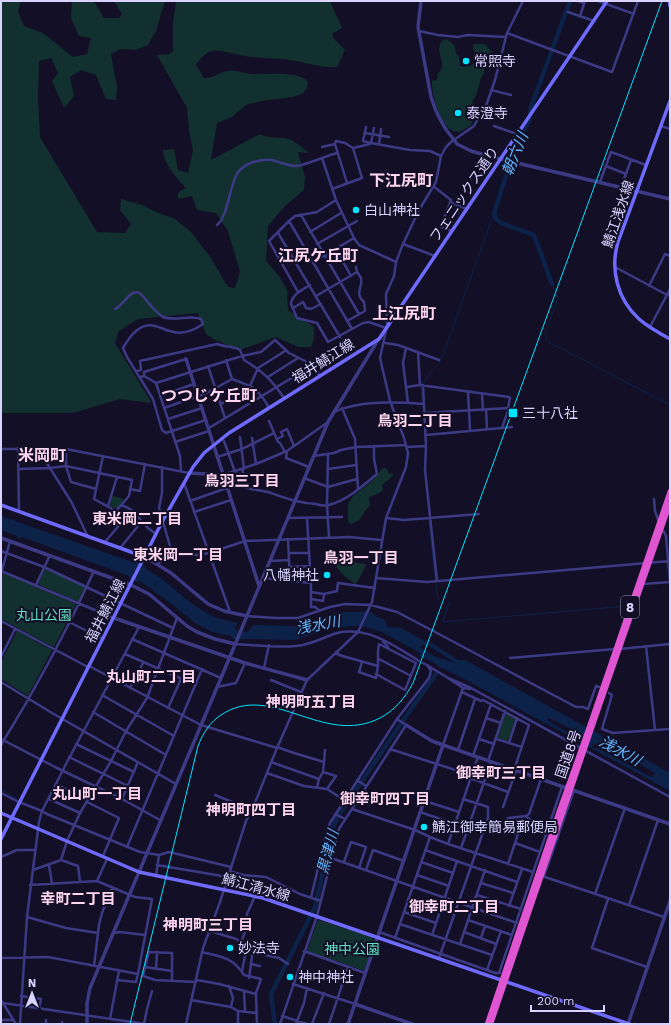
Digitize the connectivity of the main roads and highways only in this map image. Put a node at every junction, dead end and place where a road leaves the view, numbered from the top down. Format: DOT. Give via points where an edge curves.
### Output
graph roads {
  1 [pos="669,1"];
  2 [pos="606,3"];
  3 [pos="670,5"];
  4 [pos="670,101"];
  5 [pos="379,339"];
  6 [pos="670,339"];
  7 [pos="670,491"];
  8 [pos="670,504"];
  9 [pos="1,505"];
  10 [pos="144,558"];
  11 [pos="647,563"];
  12 [pos="618,649"];
  13 [pos="561,812"];
  14 [pos="1,814"];
  15 [pos="12,817"];
  16 [pos="1,839"];
  17 [pos="504,981"];
  18 [pos="487,1024"];
  19 [pos="492,1024"];
  20 [pos="629,1024"];
  1 -- 3 [label="main road"];
  2 -- 5 [label="main road, フェニックス通り"];
  4 -- 6 [label="main road, 鯖江浅水線" via="616,248 615,267 617,285 625,302 638,318"];
  5 -- 10 [label="main road, 福井鯖江線" via="229,433 204,453 189,473"];
  7 -- 11 [label="highway, 国道8号 / 8"];
  8 -- 11 [label="highway, 国道8号 / 8"];
  9 -- 10 [label="main road" via="122,547"];
  10 -- 15 [label="main road, 福井鯖江線"];
  11 -- 12 [label="highway, 国道8号 / 8"];
  11 -- 12 [label="highway, 国道8号 / 8" via="643,584"];
  12 -- 13 [label="highway, 国道8号 / 8, bridge"];
  13 -- 17 [label="highway, 国道8号 / 8" via="543,876"];
  13 -- 17 [label="highway, 国道8号 / 8" via="505,971"];
  14 -- 15 [label="main road, 鯖江清水線"];
  15 -- 16 [label="main road, 福井鯖江線"];
  15 -- 17 [label="main road, 鯖江清水線" via="139,872 254,896"];
  17 -- 18 [label="highway, 国道8号 / 8"];
  17 -- 19 [label="highway, 国道8号 / 8"];
  17 -- 20 [label="main road, 鯖江清水線"];
}
